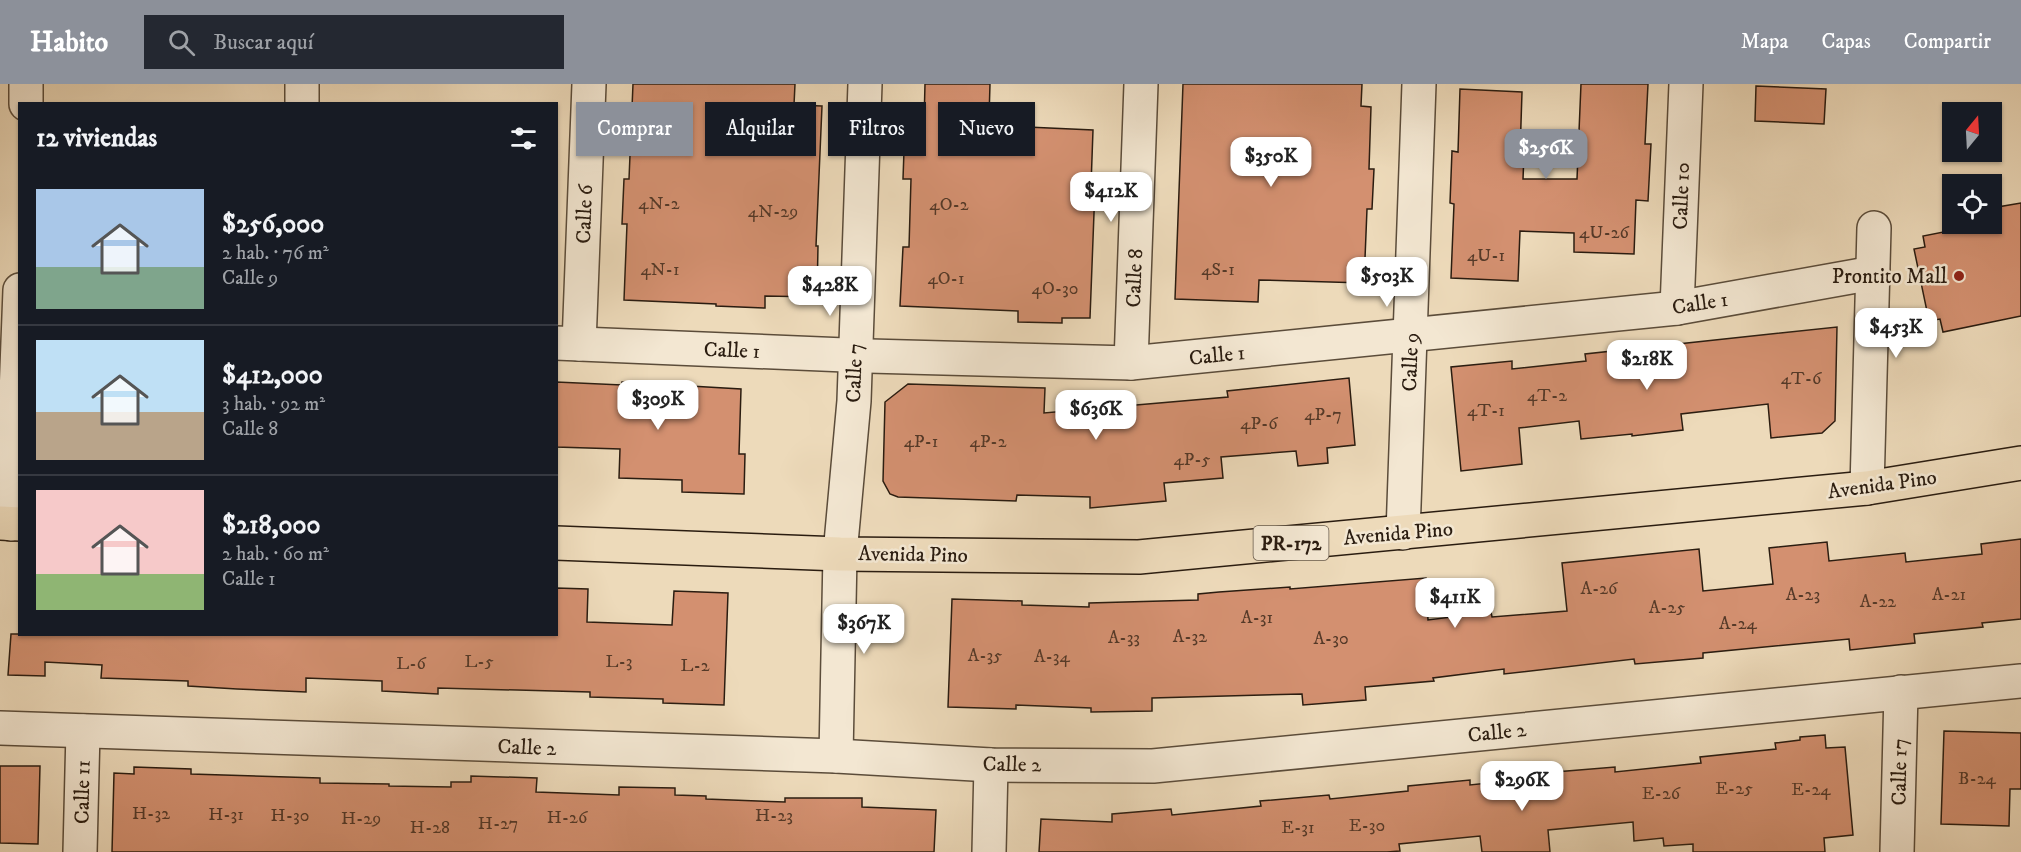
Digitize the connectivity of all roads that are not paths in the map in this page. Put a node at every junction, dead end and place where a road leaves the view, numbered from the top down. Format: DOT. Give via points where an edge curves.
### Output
graph roads {
  1 [pos="26,84"];
  2 [pos="302,84"];
  3 [pos="589,84"];
  4 [pos="865,84"];
  5 [pos="1141,84"];
  6 [pos="1419,84"];
  7 [pos="1686,84"];
  8 [pos="26,102"];
  9 [pos="302,102"];
  10 [pos="1874,228"];
  11 [pos="1873,273"];
  12 [pos="18,300"];
  13 [pos="1677,308"];
  14 [pos="13,324"];
  15 [pos="1412,335"];
  16 [pos="568,343"];
  17 [pos="855,355"];
  18 [pos="1131,363"];
  19 [pos="2021,464"];
  20 [pos="1867,488"];
  21 [pos="10,524"];
  22 [pos="1403,533"];
  23 [pos="558,543"];
  24 [pos="840,554"];
  25 [pos="2021,681"];
  26 [pos="1901,692"];
  27 [pos="0,728"];
  28 [pos="83,731"];
  29 [pos="836,756"];
  30 [pos="991,765"];
  31 [pos="80,852"];
  32 [pos="989,852"];
  33 [pos="1897,852"];
  1 -- 8 [label="street"];
  2 -- 9 [label="street"];
  3 -- 16 [label="street, Calle 6"];
  4 -- 17 [label="street, Calle 7"];
  5 -- 18 [label="street, Calle 8"];
  6 -- 15 [label="street, Calle 9"];
  7 -- 13 [label="street, Calle 10"];
  10 -- 11 [label="street"];
  11 -- 13 [label="street, Calle 1"];
  11 -- 20 [label="street"];
  12 -- 14 [label="street"];
  13 -- 15 [label="street, Calle 1"];
  14 -- 21 [label="street"];
  15 -- 18 [label="street, Calle 1"];
  15 -- 22 [label="street, Calle 9"];
  16 -- 17 [label="street, Calle 1"];
  17 -- 18 [label="street, Calle 1"];
  17 -- 24 [label="street, Calle 7"];
  19 -- 20 [label="main road, Avenida Pino / PR-172"];
  20 -- 22 [label="main road, Avenida Pino / PR-172"];
  22 -- 24 [label="main road, Avenida Pino / PR-172" via="1140,557"];
  23 -- 24 [label="main road, Avenida Pino / PR-172"];
  24 -- 29 [label="street, Calle 7"];
  25 -- 26 [label="street, Calle 2"];
  26 -- 30 [label="street, Calle 2" via="1153,766"];
  26 -- 33 [label="street, Calle 17"];
  27 -- 28 [label="street, Calle 2"];
  28 -- 29 [label="street, Calle 2"];
  28 -- 31 [label="street, Calle 11"];
  29 -- 30 [label="street, Calle 2"];
  30 -- 32 [label="street"];
}
